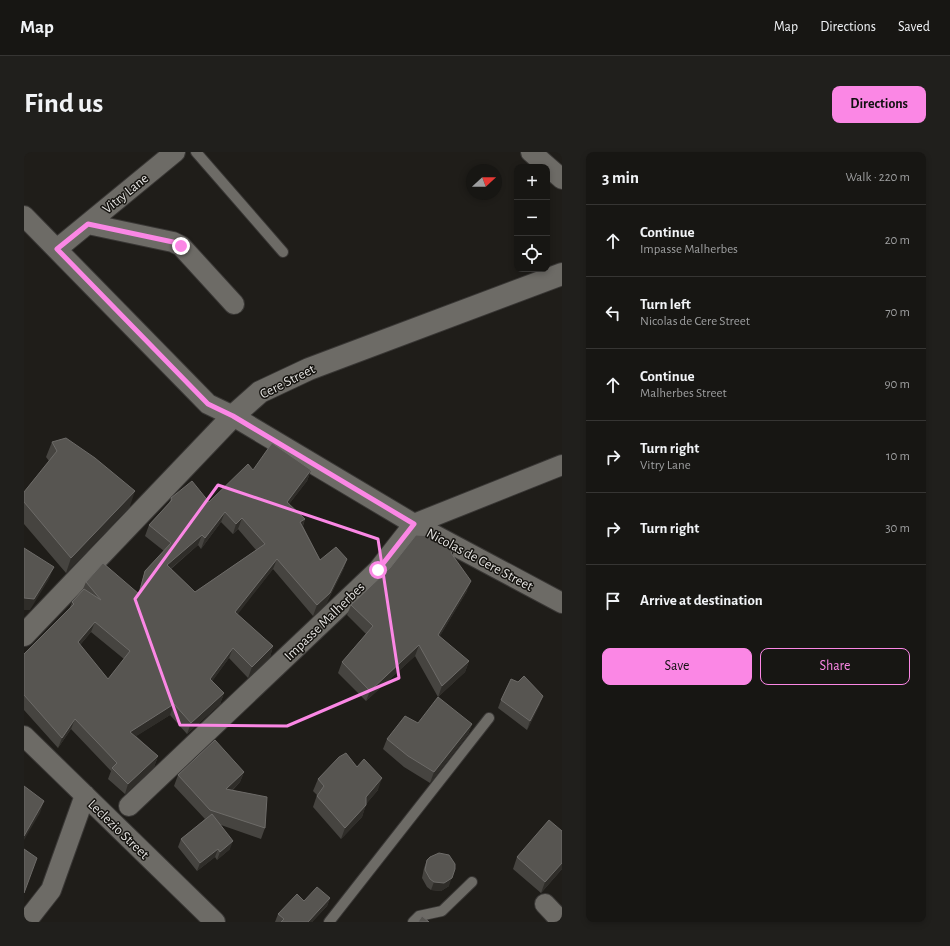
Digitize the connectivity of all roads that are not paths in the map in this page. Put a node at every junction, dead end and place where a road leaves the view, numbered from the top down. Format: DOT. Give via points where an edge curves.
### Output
graph roads {
  1 [pos="175,152"];
  2 [pos="196,152"];
  3 [pos="531,152"];
  4 [pos="562,179"];
  5 [pos="24,216"];
  6 [pos="88,224"];
  7 [pos="57,249"];
  8 [pos="283,252"];
  9 [pos="562,274"];
  10 [pos="234,304"];
  11 [pos="233,416"];
  12 [pos="562,464"];
  13 [pos="414,524"];
  14 [pos="562,603"];
  15 [pos="24,635"];
  16 [pos="489,718"];
  17 [pos="24,736"];
  18 [pos="85,795"];
  19 [pos="129,806"];
  20 [pos="472,882"];
  21 [pos="545,904"];
  22 [pos="26,922"];
  23 [pos="214,922"];
  24 [pos="329,922"];
  25 [pos="412,922"];
  26 [pos="562,922"];
  1 -- 6 [label="street, Vitry Lane"];
  2 -- 8 [label="lane"];
  3 -- 4 [label="street"];
  5 -- 7 [label="street, Nicolas de Cere Street"];
  6 -- 7 [label="street, Vitry Lane"];
  6 -- 10 [label="street" via="173,242 181,246"];
  7 -- 11 [label="street, Nicolas de Cere Street" via="208,404"];
  9 -- 11 [label="street, Cere Street" via="309,369 260,392"];
  11 -- 13 [label="street, Nicolas de Cere Street"];
  11 -- 15 [label="street, Cere Street"];
  12 -- 13 [label="street, Impasse Malherbes"];
  13 -- 14 [label="street, Nicolas de Cere Street"];
  13 -- 19 [label="street, Impasse Malherbes" via="378,570"];
  16 -- 24 [label="lane"];
  17 -- 18 [label="street, Leclezio Street"];
  18 -- 22 [label="street" via="51,890"];
  18 -- 23 [label="street, Leclezio Street"];
  20 -- 25 [label="lane" via="442,911 419,916"];
  21 -- 26 [label="street"];
}
